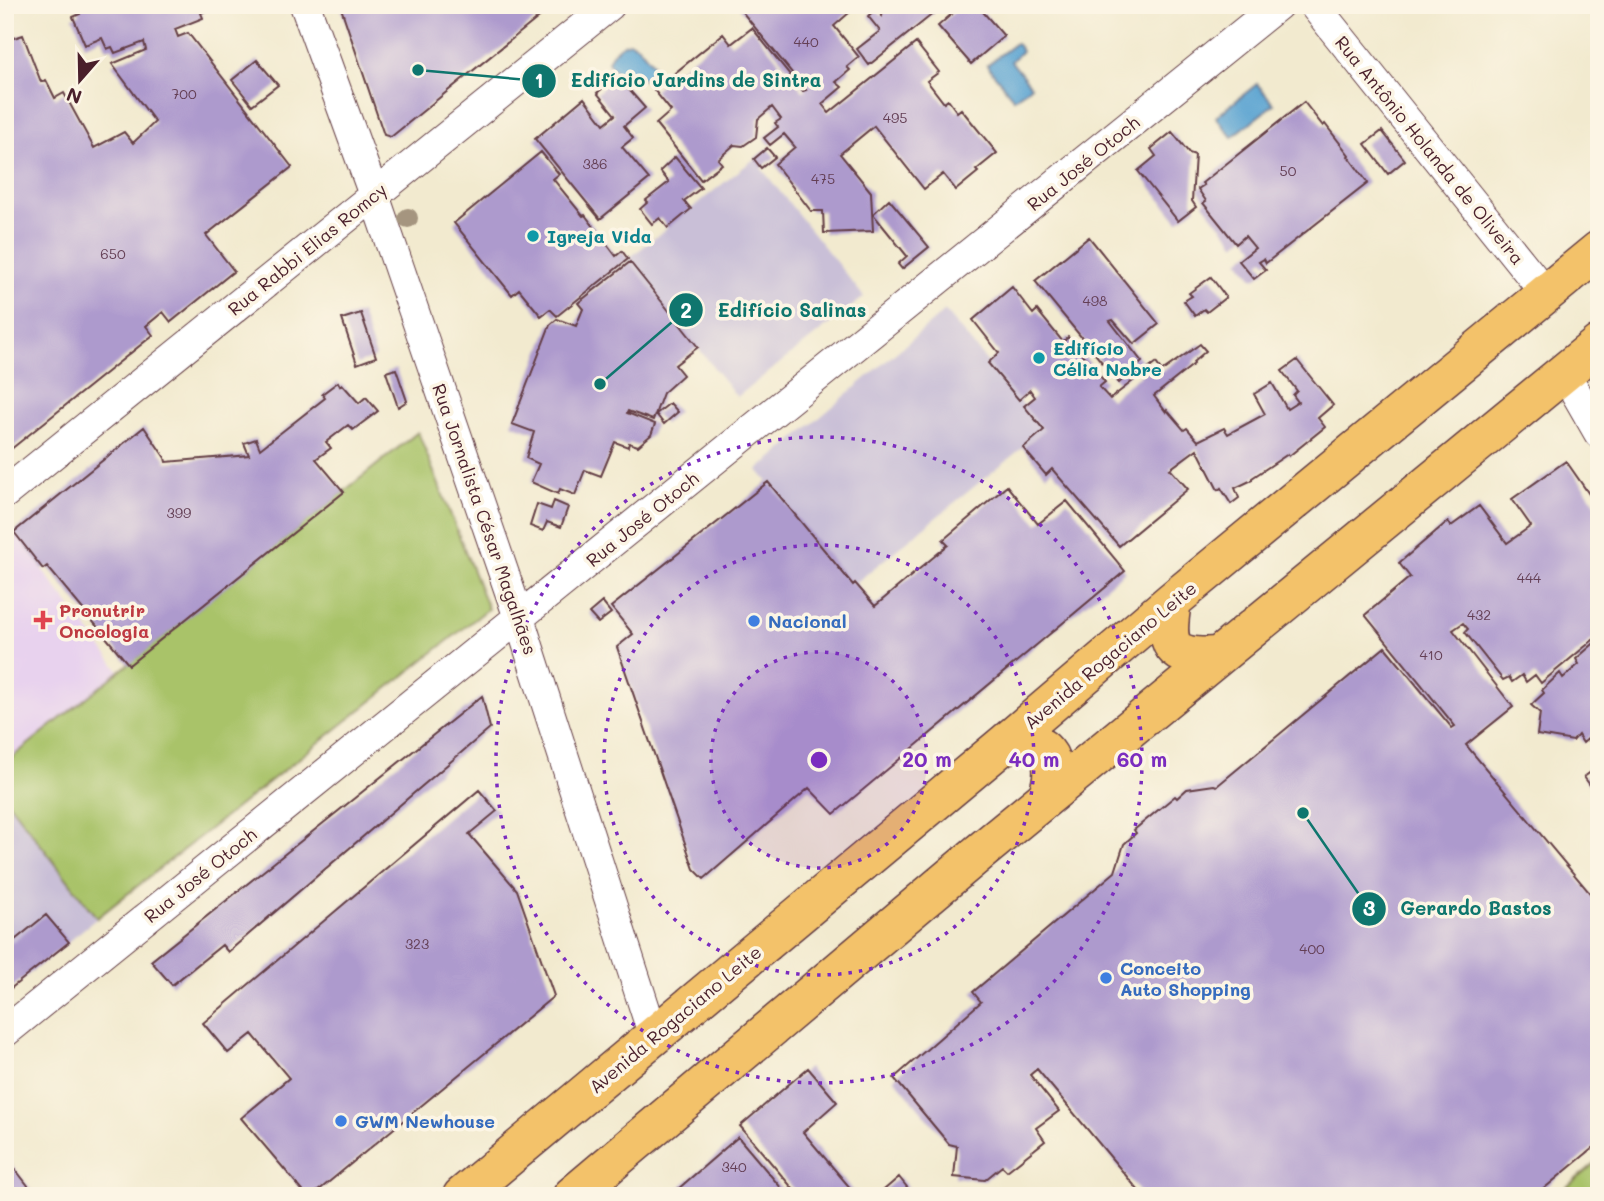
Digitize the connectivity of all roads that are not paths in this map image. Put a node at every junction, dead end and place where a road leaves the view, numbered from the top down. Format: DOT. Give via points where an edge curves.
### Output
graph roads {
  1 [pos="305,5"];
  2 [pos="610,5"];
  3 [pos="1278,5"];
  4 [pos="1314,5"];
  5 [pos="374,195"];
  6 [pos="1599,250"];
  7 [pos="1546,294"];
  8 [pos="1599,344"];
  9 [pos="1564,372"];
  10 [pos="1599,433"];
  11 [pos="5,493"];
  12 [pos="1172,601"];
  13 [pos="519,618"];
  14 [pos="1218,656"];
  15 [pos="1003,745"];
  16 [pos="1047,797"];
  17 [pos="5,1032"];
  18 [pos="654,1037"];
  19 [pos="462,1196"];
  20 [pos="572,1196"];
  1 -- 5 [label="street, Rua Jornalista César Magalhães"];
  2 -- 5 [label="street, Rua Rabbi Elias Romcy"];
  3 -- 13 [label="street, Rua José Otoch"];
  4 -- 7 [label="street, Rua Antônio Holanda de Oliveira"];
  5 -- 11 [label="street, Rua Rabbi Elias Romcy"];
  5 -- 13 [label="street, Rua Jornalista César Magalhães"];
  6 -- 7 [label="main road, Avenida Rogaciano Leite"];
  7 -- 12 [label="main road, Avenida Rogaciano Leite"];
  8 -- 9 [label="main road"];
  9 -- 10 [label="street"];
  9 -- 14 [label="main road"];
  12 -- 14 [label="main road" via="1168,627 1175,648 1199,657"];
  12 -- 15 [label="main road, Avenida Rogaciano Leite"];
  13 -- 17 [label="street, Rua José Otoch"];
  13 -- 18 [label="street, Rua Jornalista César Magalhães"];
  14 -- 16 [label="main road"];
  15 -- 16 [label="main road" via="1031,743 1047,754 1053,769"];
  15 -- 18 [label="main road, Avenida Rogaciano Leite"];
  16 -- 20 [label="main road"];
  18 -- 19 [label="main road, Avenida Rogaciano Leite"];
}
